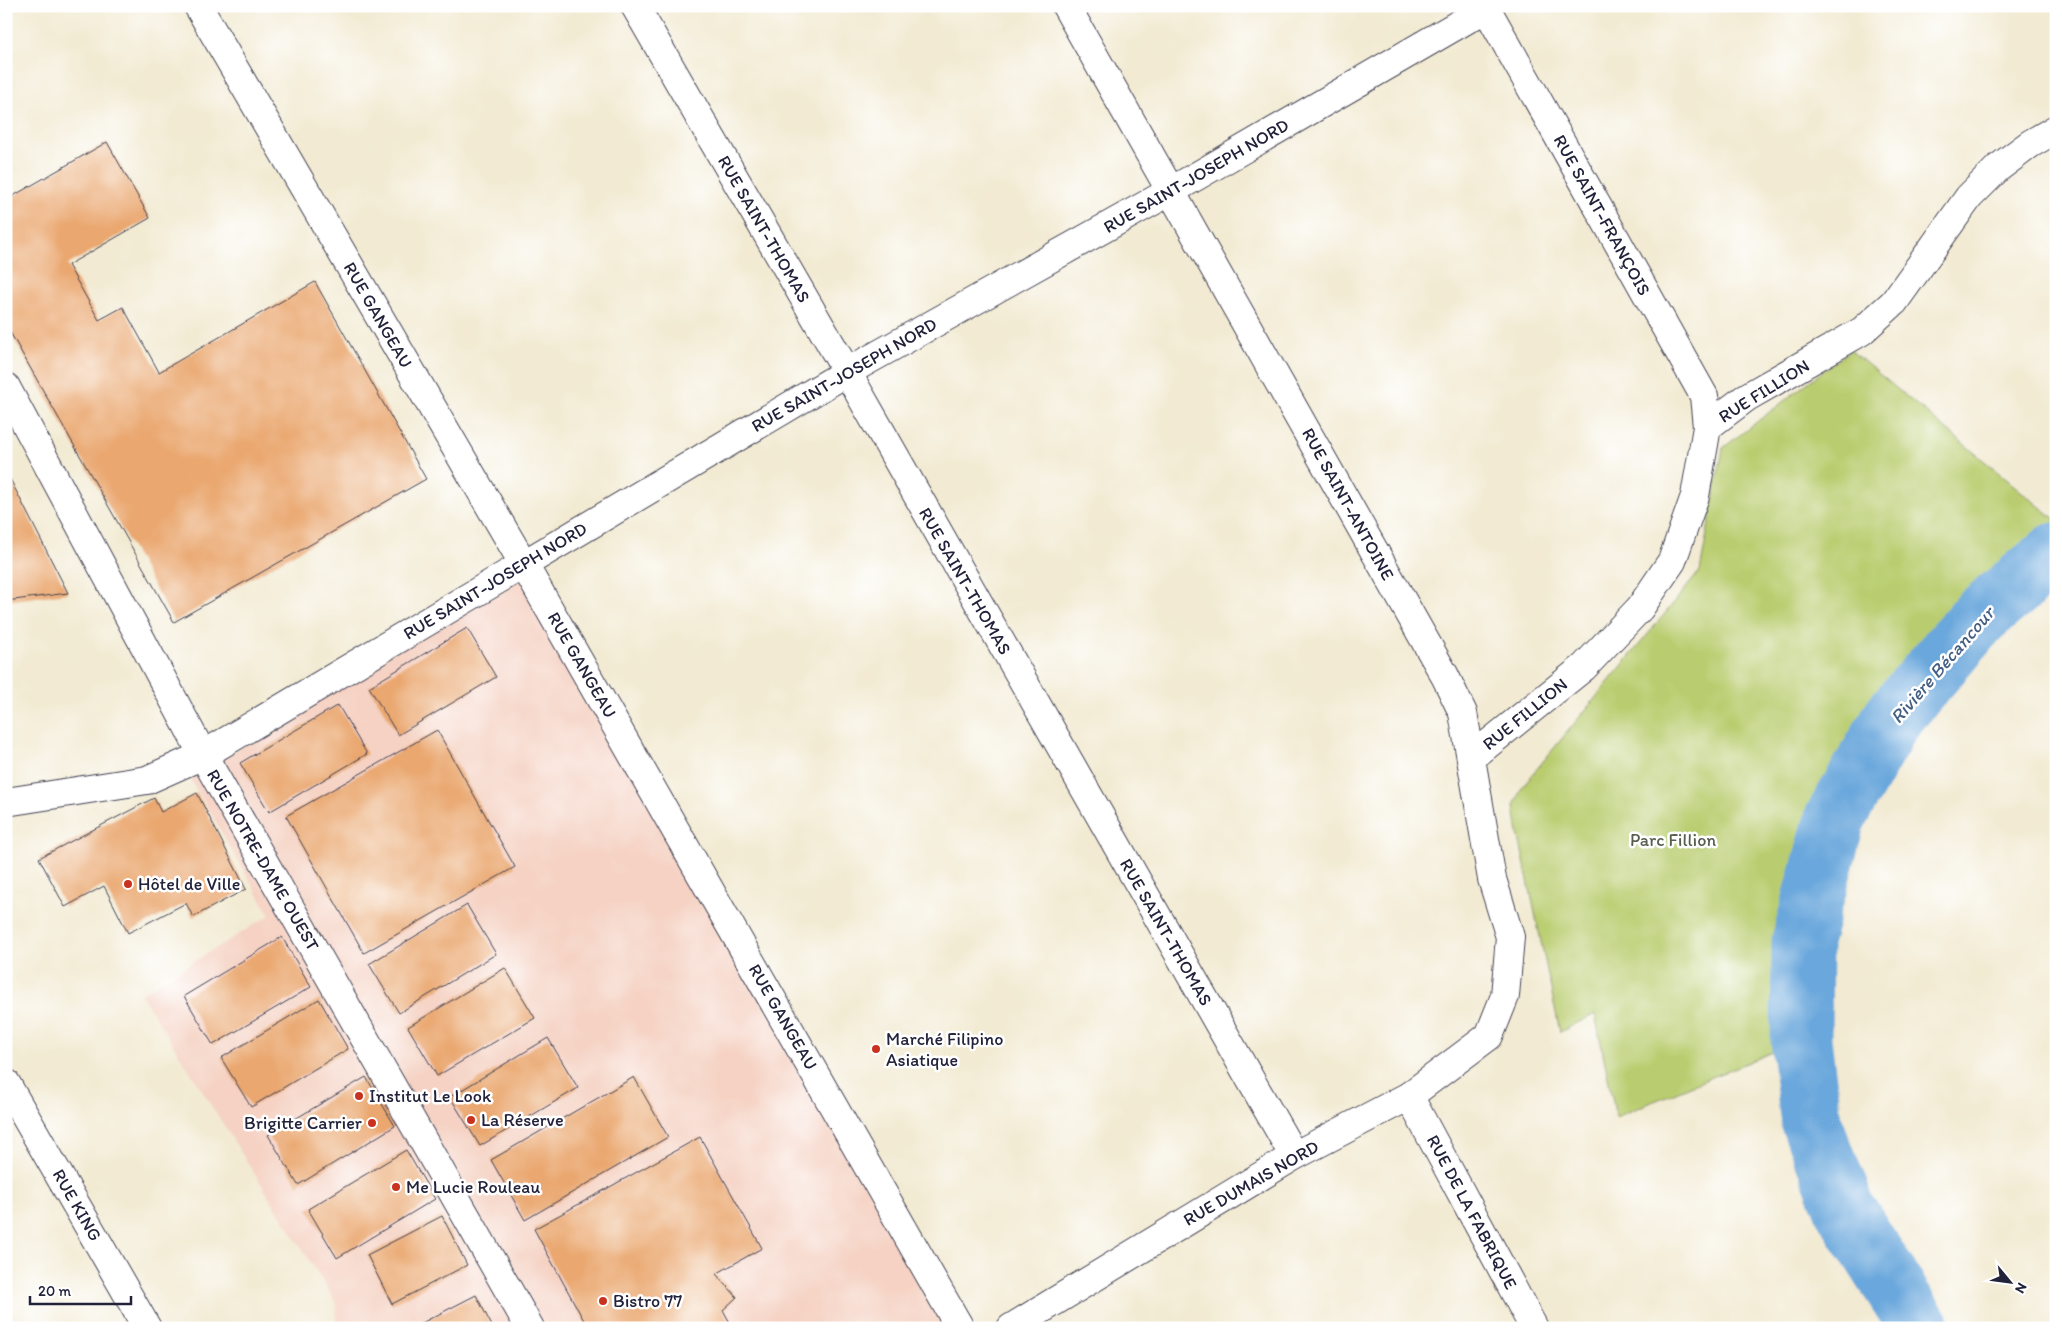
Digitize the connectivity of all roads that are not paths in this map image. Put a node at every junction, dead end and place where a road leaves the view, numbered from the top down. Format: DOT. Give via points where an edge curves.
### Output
graph roads {
  1 [pos="198,6"];
  2 [pos="635,6"];
  3 [pos="1066,6"];
  4 [pos="1487,7"];
  5 [pos="2056,129"];
  6 [pos="1171,191"];
  7 [pos="847,372"];
  8 [pos="6,387"];
  9 [pos="1707,427"];
  10 [pos="523,563"];
  11 [pos="203,755"];
  12 [pos="1472,757"];
  13 [pos="6,802"];
  14 [pos="1489,1036"];
  15 [pos="6,1083"];
  16 [pos="1409,1096"];
  17 [pos="1294,1156"];
  18 [pos="147,1328"];
  19 [pos="530,1328"];
  20 [pos="960,1328"];
  21 [pos="1011,1328"];
  22 [pos="1534,1328"];
  1 -- 10 [label="street, RUE GANGEAU"];
  2 -- 7 [label="street, RUE SAINT-THOMAS"];
  3 -- 6 [label="street, RUE SAINT-ANTOINE"];
  4 -- 6 [label="street, RUE SAINT-JOSEPH NORD"];
  4 -- 9 [label="street, RUE SAINT-FRANÇOIS" via="1704,396"];
  5 -- 9 [label="street, RUE FILLION" via="1998,168 1969,197 1894,302 1862,331 1747,397"];
  6 -- 7 [label="street, RUE SAINT-JOSEPH NORD"];
  6 -- 12 [label="street, RUE SAINT-ANTOINE" via="1445,676 1464,713"];
  7 -- 10 [label="street, RUE SAINT-JOSEPH NORD"];
  7 -- 17 [label="street, RUE SAINT-THOMAS"];
  8 -- 11 [label="street, RUE NOTRE-DAME OUEST"];
  9 -- 12 [label="street, RUE FILLION" via="1695,496 1672,561 1640,608 1584,667"];
  10 -- 11 [label="street, RUE SAINT-JOSEPH NORD"];
  10 -- 20 [label="street, RUE GANGEAU"];
  11 -- 13 [label="street, RUE SAINT-JOSEPH NORD" via="147,780"];
  11 -- 19 [label="street, RUE NOTRE-DAME OUEST"];
  12 -- 14 [label="street, RUE SAINT-ANTOINE" via="1492,879 1510,937 1505,996"];
  14 -- 16 [label="street, RUE DUMAIS NORD"];
  15 -- 18 [label="street, RUE KING"];
  16 -- 17 [label="street, RUE DUMAIS NORD"];
  16 -- 22 [label="street, RUE DE LA FABRIQUE"];
  17 -- 21 [label="street, RUE DUMAIS NORD"];
}
